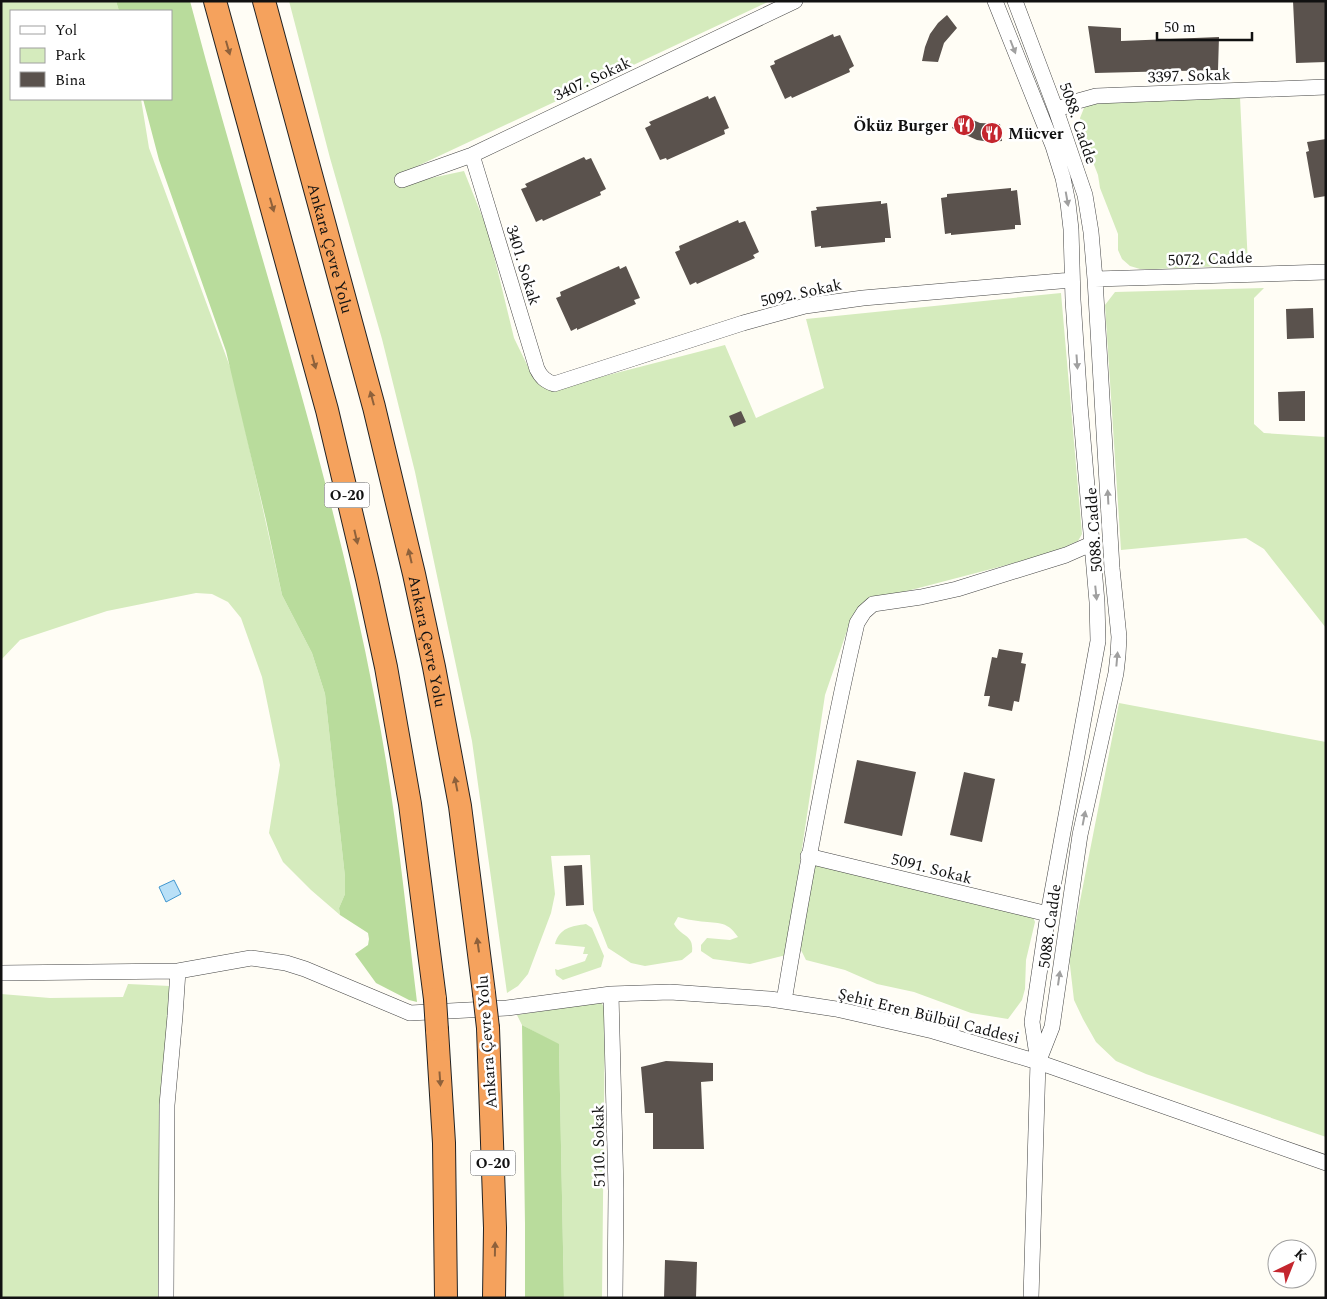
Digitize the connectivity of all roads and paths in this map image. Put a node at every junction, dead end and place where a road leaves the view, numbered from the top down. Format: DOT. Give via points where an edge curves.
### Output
graph roads {
  1 [pos="215,1"];
  2 [pos="264,1"];
  3 [pos="795,1"];
  4 [pos="995,1"];
  5 [pos="1015,1"];
  6 [pos="1326,87"];
  7 [pos="1056,110"];
  8 [pos="472,155"];
  9 [pos="402,180"];
  10 [pos="1326,272"];
  11 [pos="1095,279"];
  12 [pos="1072,280"];
  13 [pos="548,382"];
  14 [pos="1091,544"];
  15 [pos="808,856"];
  16 [pos="1048,914"];
  17 [pos="178,971"];
  18 [pos="1,974"];
  19 [pos="611,994"];
  20 [pos="784,1001"];
  21 [pos="1038,1062"];
  22 [pos="1326,1163"];
  23 [pos="166,1298"];
  24 [pos="446,1298"];
  25 [pos="494,1298"];
  26 [pos="615,1298"];
  27 [pos="1031,1298"];
  1 -- 24 [label="highway, O-20, one-way, bridge" via="327,410 386,666 410,804 437,1030 444,1143"];
  25 -- 2 [label="highway, Ankara Çevre Yolu / O-20, one-way, bridge" via="495,1228 488,1028 460,806 414,574 374,407"];
  3 -- 8 [label="street, 3407. Sokak"];
  4 -- 12 [label="street, 5088. Cadde, one-way" via="1063,178 1069,212"];
  5 -- 7 [label="street, 5088. Cadde"];
  6 -- 7 [label="street, 3397. Sokak" via="1096,96"];
  7 -- 11 [label="street, 5088. Cadde" via="1085,195"];
  8 -- 9 [label="street, 3407. Sokak"];
  8 -- 13 [label="street, 3401. Sokak" via="538,369"];
  10 -- 11 [label="street, 5072. Cadde"];
  21 -- 11 [label="street, 5088. Cadde, one-way" via="1052,1027 1080,836 1118,655"];
  12 -- 13 [label="street, 5092. Sokak" via="805,306 560,383"];
  12 -- 14 [label="street, 5088. Cadde, one-way"];
  14 -- 15 [label="street" via="957,589 873,604 864,612 856,624"];
  14 -- 16 [label="street, 5088. Cadde, one-way" via="1098,642"];
  15 -- 16 [label="street, 5091. Sokak"];
  15 -- 20 [label="street"];
  16 -- 21 [label="street, 5088. Cadde" via="1032,1022"];
  17 -- 18 [label="street, Şehit Eren Bülbül Caddesi"];
  17 -- 19 [label="street, Şehit Eren Bülbül Caddesi" via="252,958 266,959 305,969 410,1013 508,1008"];
  17 -- 23 [label="street" via="166,1105"];
  19 -- 20 [label="street, Şehit Eren Bülbül Caddesi" via="670,992"];
  19 -- 26 [label="street, 5110. Sokak"];
  20 -- 21 [label="street, Şehit Eren Bülbül Caddesi" via="932,1031"];
  21 -- 22 [label="street, Şehit Eren Bülbül Caddesi"];
  21 -- 27 [label="street, 5088. Cadde"];
}
